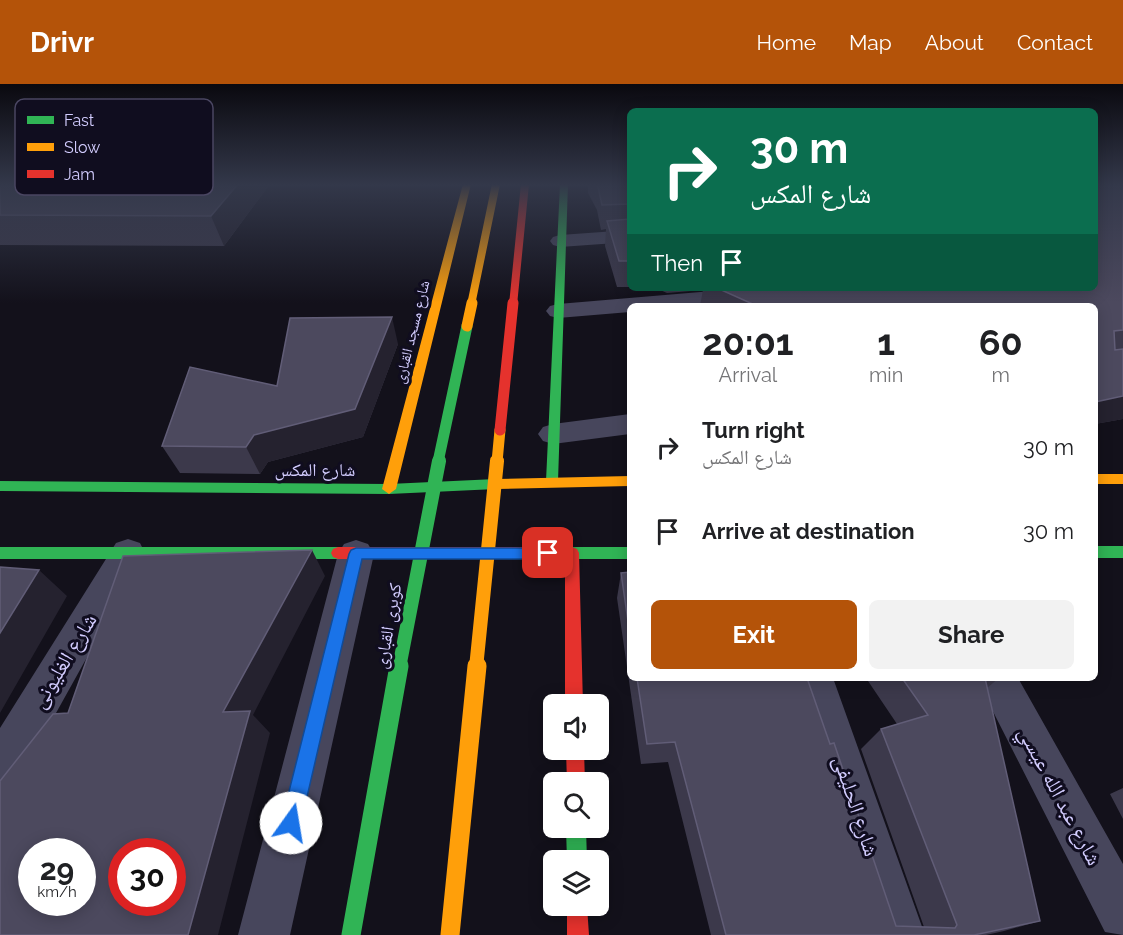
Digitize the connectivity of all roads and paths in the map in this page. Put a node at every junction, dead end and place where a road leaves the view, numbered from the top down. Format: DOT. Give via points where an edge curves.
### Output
graph roads {
  1 [pos="457,224"];
  2 [pos="488,224"];
  3 [pos="521,224"];
  4 [pos="561,224"];
  5 [pos="627,236"];
  6 [pos="560,241"];
  7 [pos="794,291"];
  8 [pos="832,291"];
  9 [pos="652,303"];
  10 [pos="842,303"];
  11 [pos="627,305"];
  12 [pos="558,311"];
  13 [pos="627,424"];
  14 [pos="553,434"];
  15 [pos="1098,479"];
  16 [pos="1123,479"];
  17 [pos="552,481"];
  18 [pos="627,481"];
  19 [pos="0,486"];
  20 [pos="389,489"];
  21 [pos="1098,552"];
  22 [pos="1123,552"];
  23 [pos="0,553"];
  24 [pos="128,553"];
  25 [pos="572,553"];
  26 [pos="627,553"];
  27 [pos="356,554"];
  28 [pos="814,681"];
  29 [pos="998,681"];
  30 [pos="574,694"];
  31 [pos="0,768"];
  32 [pos="1123,914"];
  33 [pos="578,916"];
  34 [pos="264,935"];
  35 [pos="351,935"];
  36 [pos="450,935"];
  37 [pos="578,935"];
  38 [pos="899,935"];
  1 -- 20 [label="main road, شارع مسجد القبارى"];
  2 -- 35 [label="main road, كوبرى القبارى, bridge" via="419,555"];
  3 -- 36 [label="main road, bridge"];
  4 -- 6 [label="main road"];
  5 -- 6 [label="street"];
  6 -- 12 [label="main road"];
  7 -- 9 [label="street"];
  8 -- 10 [label="street"];
  11 -- 12 [label="street"];
  12 -- 14 [label="main road"];
  13 -- 14 [label="street"];
  14 -- 17 [label="main road"];
  15 -- 16 [label="main road"];
  17 -- 18 [label="main road, شارع المكس"];
  17 -- 20 [label="main road, شارع المكس"];
  19 -- 20 [label="main road, شارع المكس"];
  21 -- 22 [label="main road"];
  23 -- 24 [label="main road"];
  24 -- 27 [label="main road"];
  24 -- 31 [label="street, شارع الغليونى"];
  25 -- 26 [label="main road"];
  25 -- 27 [label="main road"];
  25 -- 30 [label="main road"];
  27 -- 34 [label="street"];
  28 -- 38 [label="street, شارع الحليفى"];
  29 -- 32 [label="street, شارع عبد الله عيسي"];
  33 -- 37 [label="main road"];
}
